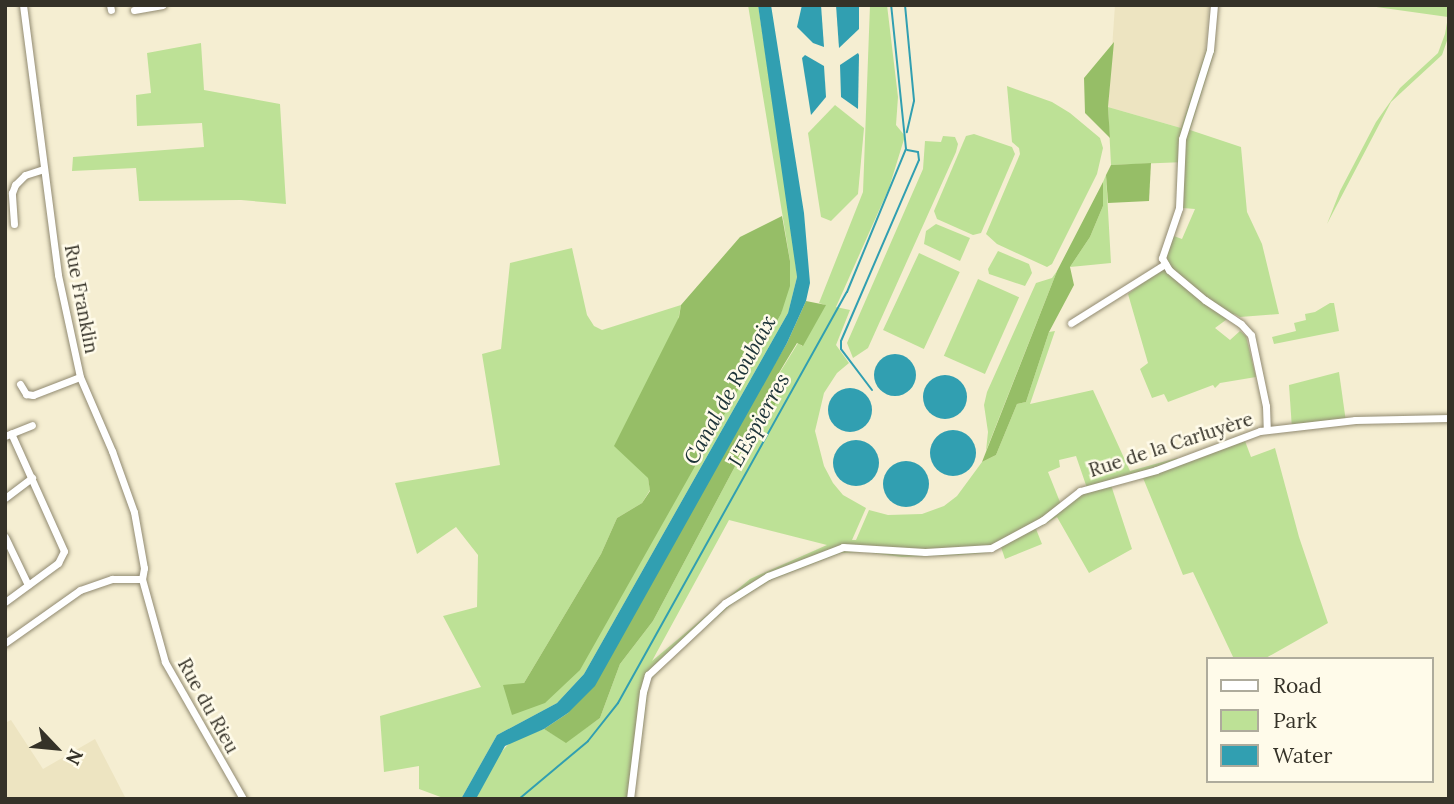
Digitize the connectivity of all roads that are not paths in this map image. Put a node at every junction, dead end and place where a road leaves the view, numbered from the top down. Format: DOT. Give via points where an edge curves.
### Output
graph roads {
  1 [pos="21,5"];
  2 [pos="163,5"];
  3 [pos="1214,5"];
  4 [pos="134,10"];
  5 [pos="44,169"];
  6 [pos="14,224"];
  7 [pos="1164,264"];
  8 [pos="1071,323"];
  9 [pos="80,377"];
  10 [pos="20,384"];
  11 [pos="1449,418"];
  12 [pos="32,425"];
  13 [pos="1267,430"];
  14 [pos="8,435"];
  15 [pos="32,478"];
  16 [pos="5,498"];
  17 [pos="5,537"];
  18 [pos="142,579"];
  19 [pos="28,585"];
  20 [pos="5,602"];
  21 [pos="153,625"];
  22 [pos="5,643"];
  23 [pos="243,799"];
  24 [pos="630,799"];
  1 -- 5 [label="street, Rue Franklin"];
  2 -- 4 [label="street"];
  3 -- 7 [label="street" via="1210,50 1182,139 1179,208 1163,249"];
  5 -- 6 [label="street" via="15,184"];
  5 -- 9 [label="street, Rue Franklin" via="58,275"];
  7 -- 8 [label="street"];
  7 -- 13 [label="street, Rue de la Carluyère" via="1251,335"];
  9 -- 10 [label="street" via="33,396"];
  9 -- 18 [label="street, Rue Franklin" via="125,484 136,523"];
  11 -- 13 [label="street" via="1355,420"];
  12 -- 14 [label="street"];
  13 -- 24 [label="street, Rue de la Carluyère" via="1156,470 1080,491 1003,543 983,549 930,552 838,548 744,589 648,675"];
  14 -- 15 [label="street"];
  15 -- 16 [label="street"];
  15 -- 19 [label="street" via="64,551 58,563"];
  17 -- 19 [label="street"];
  18 -- 21 [label="street, Rue Franklin"];
  18 -- 22 [label="street" via="112,579 80,590"];
  19 -- 20 [label="street"];
  21 -- 23 [label="street, Rue du Rieu" via="165,662"];
}
